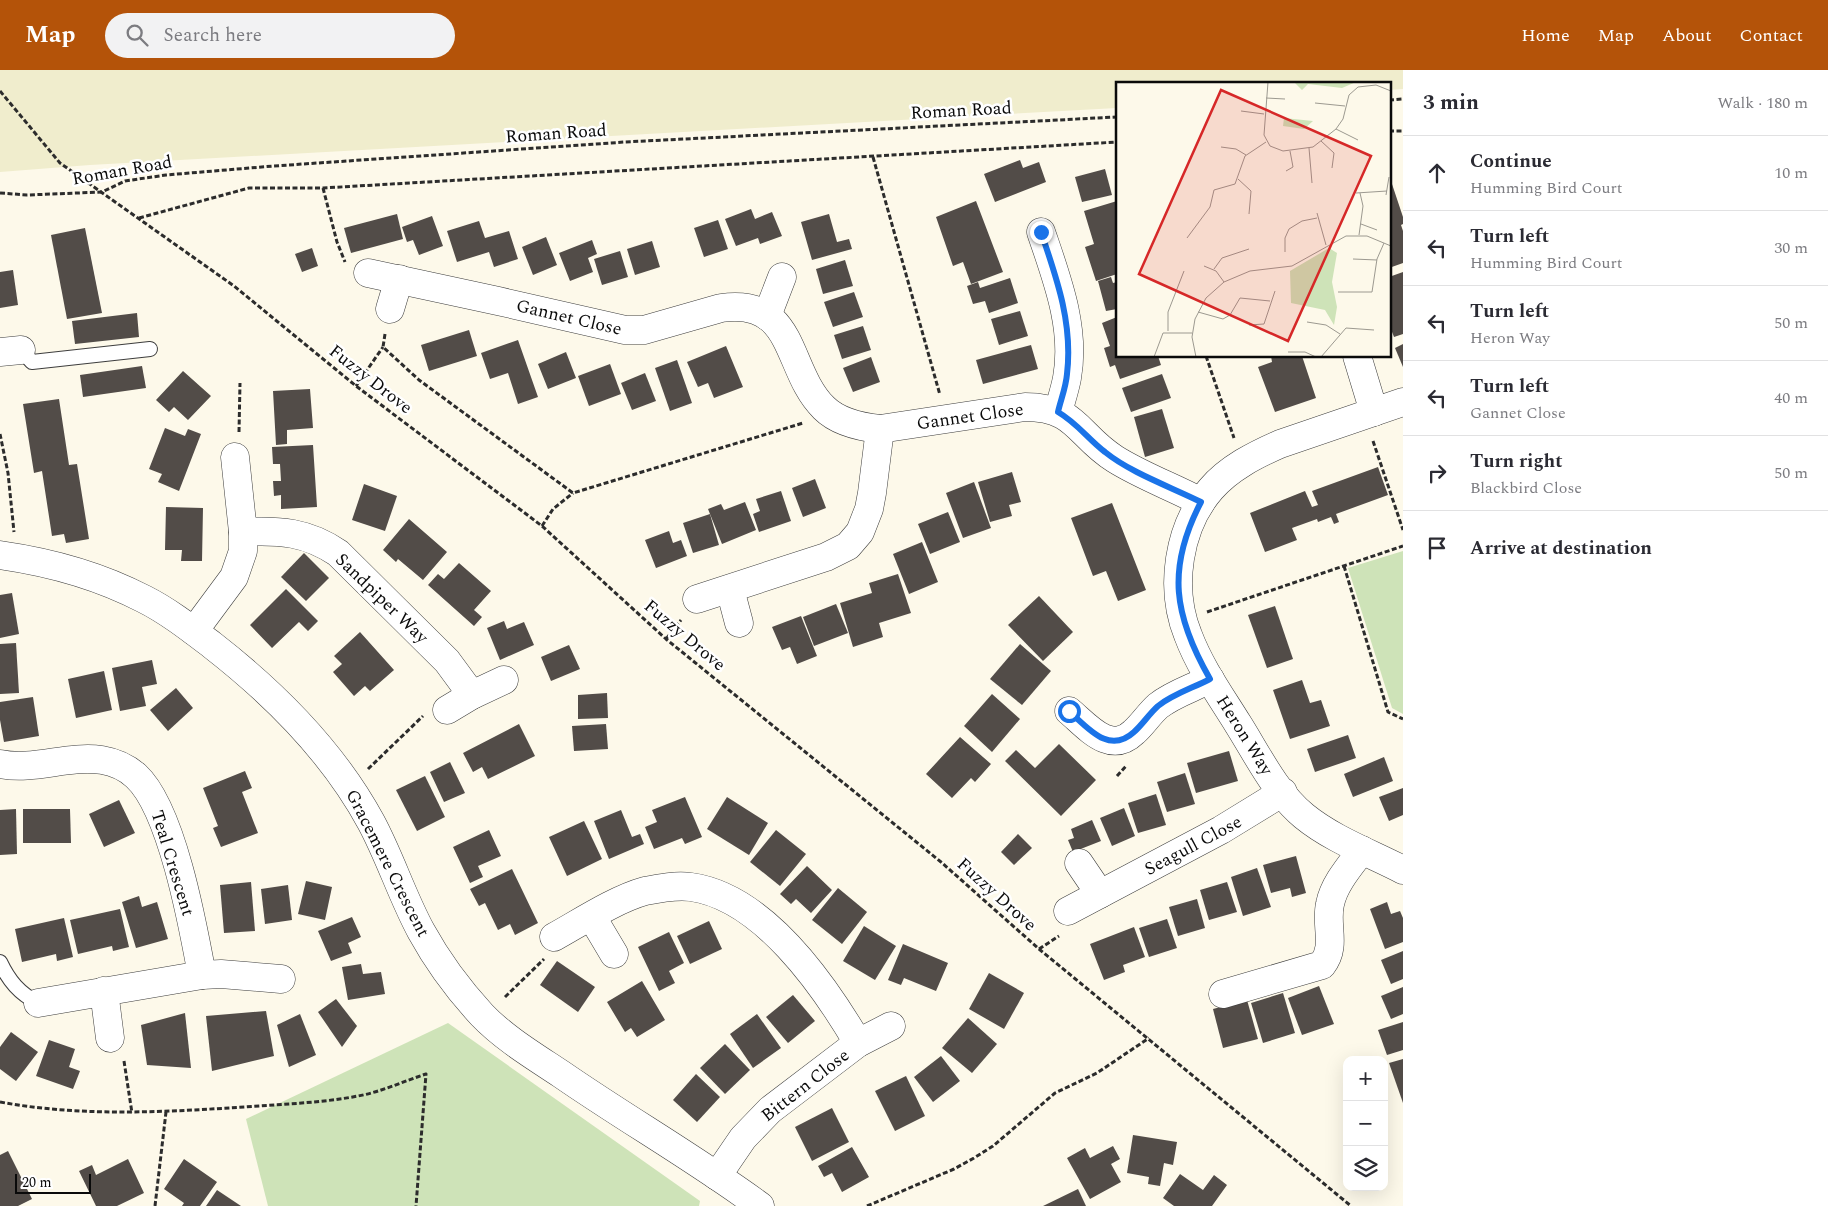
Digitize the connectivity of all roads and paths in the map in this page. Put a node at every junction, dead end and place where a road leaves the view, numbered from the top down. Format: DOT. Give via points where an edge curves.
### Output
graph roads {
  1 [pos="0,91"];
  2 [pos="1403,99"];
  3 [pos="1390,100"];
  4 [pos="1116,117"];
  5 [pos="1390,131"];
  6 [pos="1403,131"];
  7 [pos="1116,142"];
  8 [pos="873,157"];
  9 [pos="323,188"];
  10 [pos="102,192"];
  11 [pos="0,193"];
  12 [pos="139,218"];
  13 [pos="1041,232"];
  14 [pos="368,273"];
  15 [pos="782,277"];
  16 [pos="399,279"];
  17 [pos="390,309"];
  18 [pos="767,316"];
  19 [pos="383,347"];
  20 [pos="150,349"];
  21 [pos="11,351"];
  22 [pos="1207,358"];
  23 [pos="1357,358"];
  24 [pos="240,383"];
  25 [pos="356,386"];
  26 [pos="1403,402"];
  27 [pos="1058,412"];
  28 [pos="1374,412"];
  29 [pos="832,414"];
  30 [pos="947,420"];
  31 [pos="880,428"];
  32 [pos="0,434"];
  33 [pos="1365,442"];
  34 [pos="235,457"];
  35 [pos="1244,462"];
  36 [pos="573,493"];
  37 [pos="1201,502"];
  38 [pos="542,526"];
  39 [pos="1403,530"];
  40 [pos="243,532"];
  41 [pos="1403,546"];
  42 [pos="8,556"];
  43 [pos="1344,566"];
  44 [pos="730,590"];
  45 [pos="697,599"];
  46 [pos="1183,620"];
  47 [pos="739,623"];
  48 [pos="194,632"];
  49 [pos="1210,679"];
  50 [pos="504,680"];
  51 [pos="472,694"];
  52 [pos="447,710"];
  53 [pos="1069,711"];
  54 [pos="1403,719"];
  55 [pos="0,764"];
  56 [pos="349,786"];
  57 [pos="1283,792"];
  58 [pos="1362,850"];
  59 [pos="1079,863"];
  60 [pos="1403,870"];
  61 [pos="1100,894"];
  62 [pos="1068,912"];
  63 [pos="592,917"];
  64 [pos="554,937"];
  65 [pos="614,954"];
  66 [pos="0,962"];
  67 [pos="202,975"];
  68 [pos="281,979"];
  69 [pos="104,991"];
  70 [pos="1222,994"];
  71 [pos="505,997"];
  72 [pos="38,1003"];
  73 [pos="891,1026"];
  74 [pos="110,1038"];
  75 [pos="1149,1038"];
  76 [pos="858,1043"];
  77 [pos="0,1102"];
  78 [pos="166,1112"];
  79 [pos="132,1113"];
  80 [pos="717,1176"];
  81 [pos="155,1206"];
  82 [pos="416,1206"];
  83 [pos="760,1206"];
  84 [pos="867,1206"];
  85 [pos="1351,1206"];
  1 -- 10 [label="path, Fuzzy Drove" via="60,163"];
  2 -- 3 [label="path"];
  4 -- 10 [label="path, Roman Road" via="625,142 274,166 125,181"];
  5 -- 6 [label="path"];
  7 -- 8 [label="path"];
  8 -- 9 [label="path"];
  8 -- 30 [label="path"];
  9 -- 12 [label="path" via="249,188"];
  9 -- 14 [label="path" via="337,242 351,278"];
  10 -- 11 [label="path, Roman Road"];
  10 -- 12 [label="path, Fuzzy Drove"];
  12 -- 25 [label="path, Fuzzy Drove" via="234,286"];
  13 -- 27 [label="street" via="1060,291 1068,330 1067,377"];
  14 -- 16 [label="street, Gannet Close"];
  15 -- 18 [label="street"];
  16 -- 17 [label="street"];
  16 -- 18 [label="street, Gannet Close" via="625,330 644,330 729,307 749,309"];
  17 -- 19 [label="path"];
  18 -- 29 [label="street, Gannet Close" via="786,339 815,398"];
  19 -- 25 [label="path"];
  19 -- 36 [label="path" via="419,380"];
  20 -- 21 [label="lane" via="32,362"];
  22 -- 35 [label="path"];
  23 -- 28 [label="street"];
  24 -- 34 [label="path" via="239,438"];
  25 -- 38 [label="path, Fuzzy Drove"];
  26 -- 28 [label="street, Heron Way"];
  27 -- 30 [label="street, Gannet Close" via="1025,407"];
  27 -- 37 [label="street, Gannet Close" via="1116,460"];
  28 -- 35 [label="street, Heron Way" via="1280,444"];
  29 -- 31 [label="street, Gannet Close" via="856,425"];
  29 -- 36 [label="path"];
  30 -- 31 [label="street, Gannet Close"];
  31 -- 44 [label="street" via="870,501 855,539 840,552"];
  32 -- 42 [label="path" via="8,473"];
  33 -- 39 [label="path" via="1372,439"];
  34 -- 40 [label="street"];
  35 -- 37 [label="street, Heron Way" via="1221,479"];
  36 -- 38 [label="path" via="553,509"];
  37 -- 46 [label="street, Heron Way" via="1188,528 1180,559 1178,588"];
  38 -- 75 [label="path, Fuzzy Drove" via="666,639 941,862 1039,949"];
  40 -- 48 [label="street" via="243,551 234,577"];
  40 -- 51 [label="street, Sandpiper Way" via="283,531 310,538 338,553 447,661"];
  41 -- 43 [label="path"];
  42 -- 48 [label="street, Gracemere Crescent" via="64,569 122,589 146,600"];
  43 -- 46 [label="path"];
  43 -- 54 [label="path" via="1388,712"];
  44 -- 45 [label="street"];
  44 -- 47 [label="street"];
  46 -- 49 [label="street, Heron Way"];
  48 -- 56 [label="street, Gracemere Crescent" via="235,663 288,711"];
  49 -- 53 [label="street" via="1159,705 1133,732 1115,742 1094,733"];
  49 -- 57 [label="street, Heron Way"];
  50 -- 51 [label="street"];
  51 -- 52 [label="street"];
  52 -- 56 [label="path" via="432,708"];
  55 -- 67 [label="street, Teal Crescent" via="25,767 89,759 126,768 136,776 152,798 172,849 194,929"];
  56 -- 80 [label="street, Gracemere Crescent" via="435,955 485,1018 586,1092"];
  57 -- 58 [label="street, Heron Way" via="1315,824"];
  57 -- 61 [label="street, Seagull Close" via="1221,830"];
  58 -- 60 [label="street, Heron Way"];
  58 -- 70 [label="street" via="1343,876 1329,906 1331,944 1322,965"];
  59 -- 61 [label="street"];
  61 -- 62 [label="street, Seagull Close"];
  63 -- 64 [label="street, Bittern Close"];
  63 -- 65 [label="street"];
  63 -- 76 [label="street, Bittern Close" via="625,899 658,888 691,887 727,900 765,925 799,957 829,996"];
  64 -- 71 [label="path" via="550,953"];
  66 -- 72 [label="lane" via="16,990"];
  67 -- 68 [label="street"];
  67 -- 69 [label="street"];
  69 -- 72 [label="street"];
  69 -- 74 [label="street"];
  73 -- 76 [label="street, Bittern Close"];
  74 -- 79 [label="path" via="122,1050"];
  75 -- 84 [label="path" via="1097,1073 1055,1093 974,1158"];
  75 -- 85 [label="path, Fuzzy Drove"];
  76 -- 80 [label="street, Bittern Close" via="770,1110 743,1138"];
  77 -- 79 [label="path" via="32,1108"];
  78 -- 79 [label="path"];
  78 -- 81 [label="path"];
  78 -- 82 [label="path" via="359,1096 426,1074"];
  80 -- 83 [label="street, Gracemere Crescent"];
}
